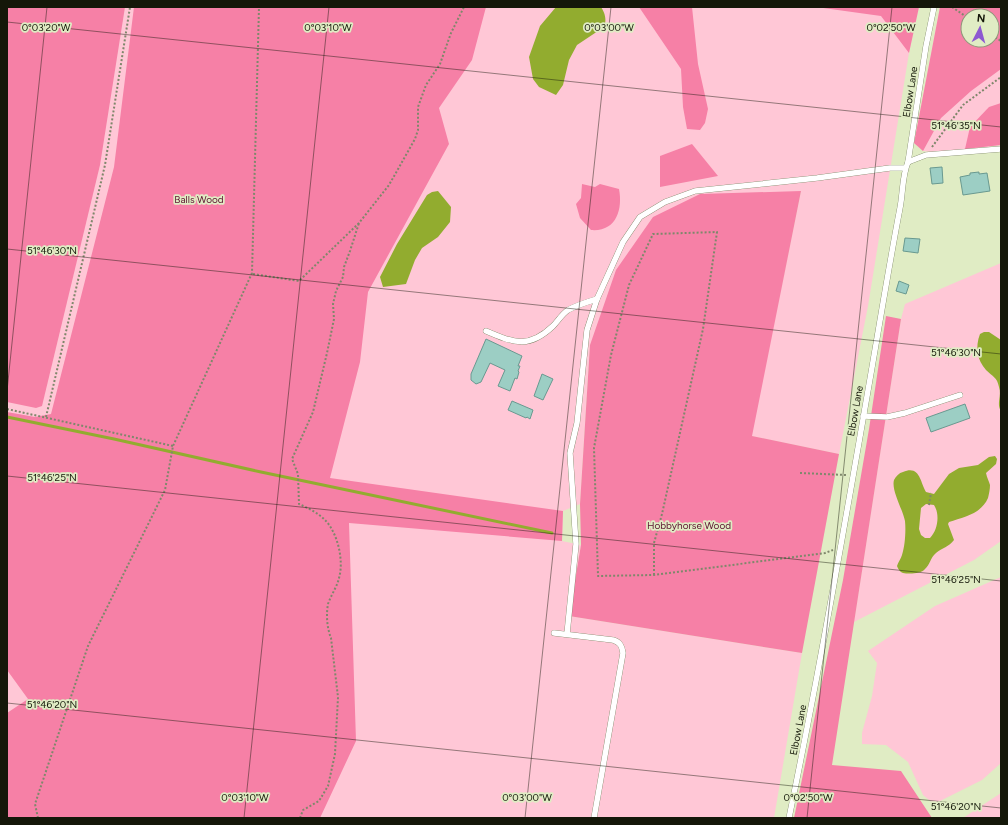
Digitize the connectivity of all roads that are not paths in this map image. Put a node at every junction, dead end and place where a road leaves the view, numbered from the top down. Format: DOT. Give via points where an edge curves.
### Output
graph roads {
  1 [pos="934,7"];
  2 [pos="1001,149"];
  3 [pos="908,162"];
  4 [pos="905,168"];
  5 [pos="597,299"];
  6 [pos="486,331"];
  7 [pos="960,395"];
  8 [pos="863,416"];
  9 [pos="554,633"];
  10 [pos="567,634"];
  11 [pos="594,818"];
  12 [pos="789,818"];
  1 -- 3 [label="lane, Elbow Lane"];
  2 -- 3 [label="lane" via="926,155"];
  3 -- 4 [label="lane, Elbow Lane"];
  4 -- 5 [label="lane" via="694,190 665,202 640,217 623,242"];
  4 -- 8 [label="lane, Elbow Lane" via="902,198"];
  5 -- 6 [label="lane" via="567,311 553,326 532,341 512,341"];
  5 -- 10 [label="lane" via="587,330 577,423 570,453 576,544"];
  7 -- 8 [label="lane" via="905,413 886,417"];
  8 -- 12 [label="lane, Elbow Lane" via="807,732"];
  9 -- 10 [label="lane"];
  10 -- 11 [label="lane" via="617,641 624,653"];
}
